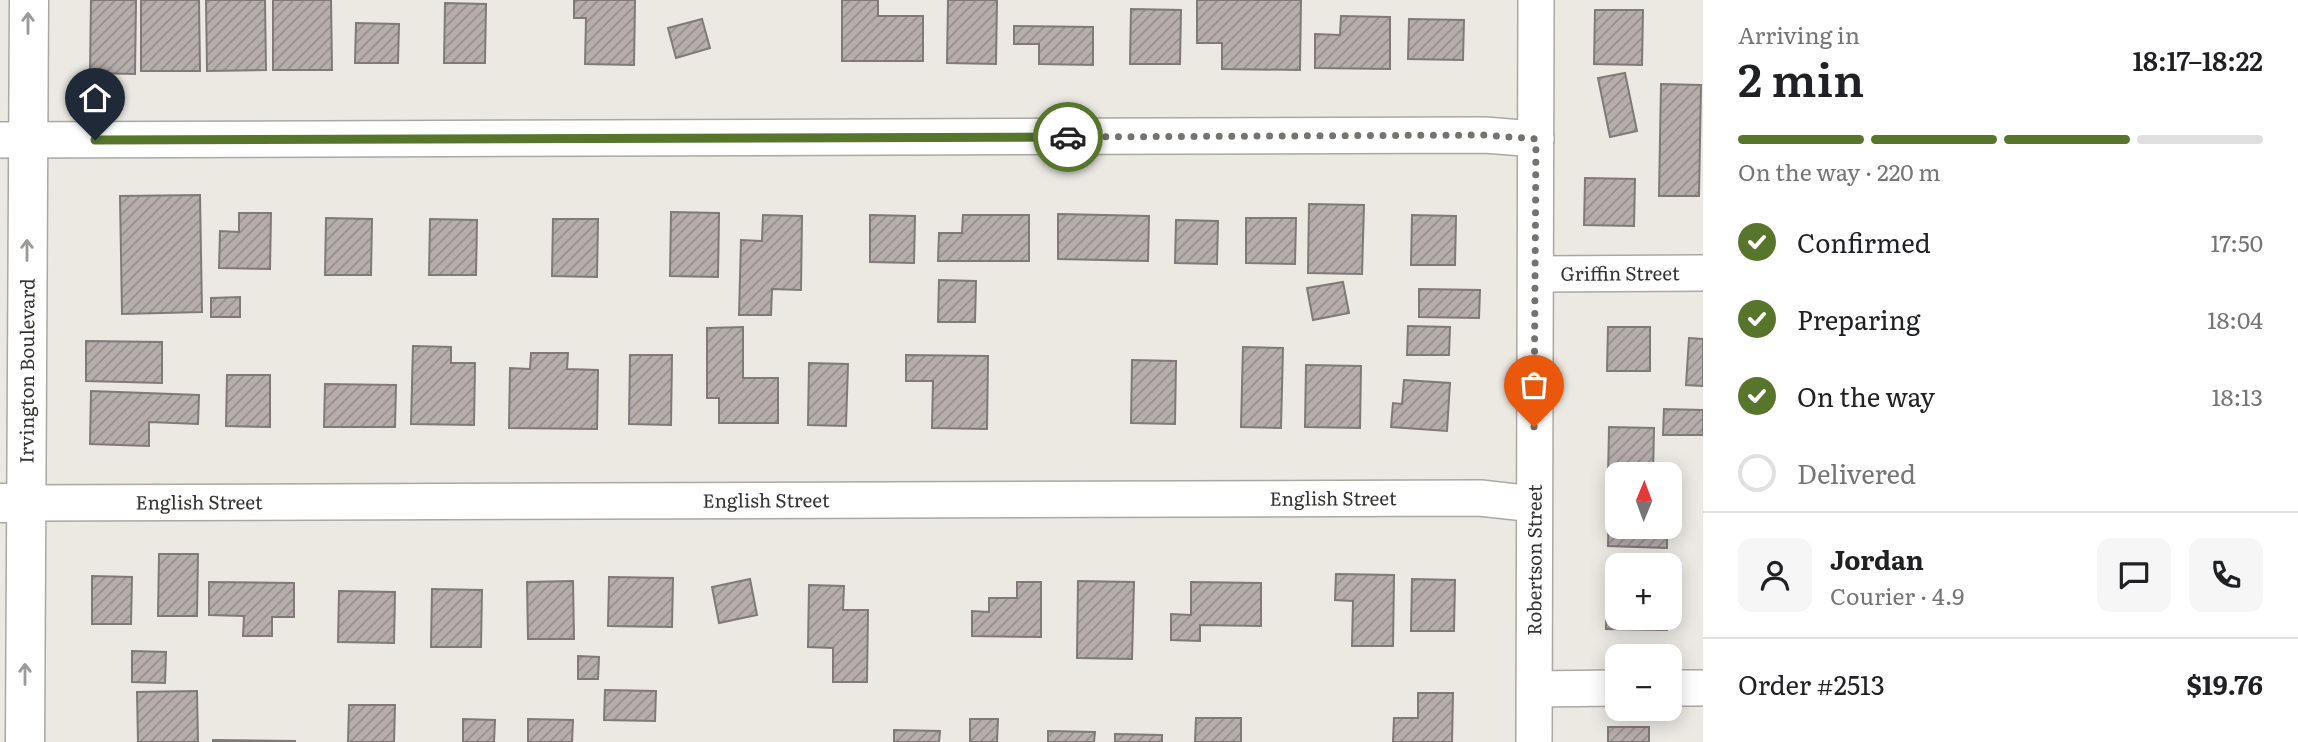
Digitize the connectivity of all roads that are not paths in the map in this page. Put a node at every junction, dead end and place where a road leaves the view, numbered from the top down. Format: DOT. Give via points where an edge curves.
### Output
graph roads {
  1 [pos="29,0"];
  2 [pos="1536,0"];
  3 [pos="1536,139"];
  4 [pos="14,140"];
  5 [pos="1703,273"];
  6 [pos="1536,274"];
  7 [pos="13,503"];
  8 [pos="1533,503"];
  9 [pos="1605,688"];
  10 [pos="1682,688"];
  11 [pos="1703,688"];
  12 [pos="1535,689"];
  13 [pos="25,742"];
  14 [pos="1534,742"];
  4 -- 1 [label="main road, Irvington Boulevard, one-way"];
  2 -- 3 [label="street, Robertson Street"];
  3 -- 4 [label="street" via="1457,135"];
  3 -- 6 [label="street, Robertson Street"];
  7 -- 4 [label="main road, Irvington Boulevard, one-way"];
  5 -- 6 [label="street, Griffin Street"];
  6 -- 8 [label="street, Robertson Street"];
  7 -- 8 [label="street, English Street" via="1480,498"];
  13 -- 7 [label="main road, Irvington Boulevard, one-way"];
  8 -- 12 [label="street, Robertson Street"];
  9 -- 12 [label="street"];
  10 -- 11 [label="street"];
  12 -- 14 [label="street, Robertson Street"];
}
